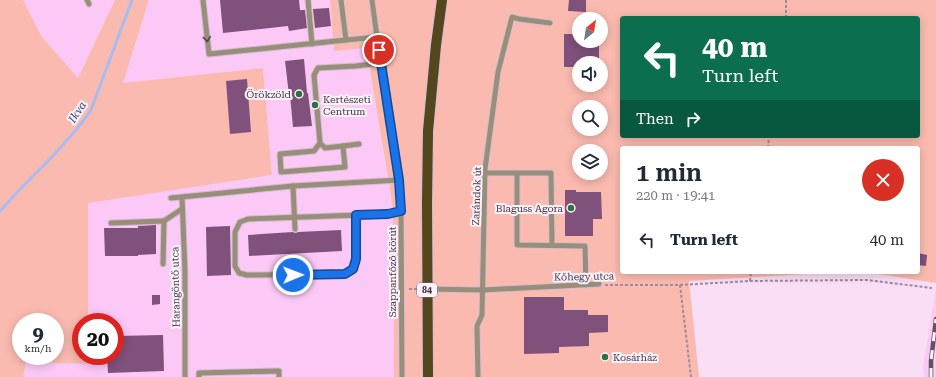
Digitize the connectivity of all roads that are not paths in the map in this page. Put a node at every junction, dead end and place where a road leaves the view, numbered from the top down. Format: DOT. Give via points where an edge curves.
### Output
graph roads {
  1 [pos="203,0"];
  2 [pos="308,0"];
  3 [pos="341,0"];
  4 [pos="372,0"];
  5 [pos="442,1"];
  6 [pos="550,23"];
  7 [pos="377,37"];
  8 [pos="346,40"];
  9 [pos="312,44"];
  10 [pos="380,63"];
  11 [pos="320,143"];
  12 [pos="359,144"];
  13 [pos="343,146"];
  14 [pos="485,173"];
  15 [pos="517,173"];
  16 [pos="399,180"];
  17 [pos="294,186"];
  18 [pos="182,197"];
  19 [pos="171,198"];
  20 [pos="182,209"];
  21 [pos="401,211"];
  22 [pos="356,215"];
  23 [pos="295,217"];
  24 [pos="164,221"];
  25 [pos="111,223"];
  26 [pos="295,229"];
  27 [pos="552,246"];
  28 [pos="293,258"];
  29 [pos="163,264"];
  30 [pos="293,275"];
  31 [pos="599,284"];
  32 [pos="586,285"];
  33 [pos="427,289"];
  34 [pos="483,290"];
  35 [pos="185,377"];
  36 [pos="199,377"];
  37 [pos="279,377"];
  38 [pos="402,377"];
  39 [pos="428,377"];
  40 [pos="478,377"];
  1 -- 9 [label="lane, one-way" via="209,54"];
  2 -- 9 [label="lane"];
  3 -- 8 [label="lane"];
  4 -- 7 [label="lane, Szappanfőző körút"];
  5 -- 33 [label="main road, 84" via="428,131"];
  6 -- 14 [label="lane, Zarándok út" via="512,17 498,72"];
  7 -- 8 [label="lane"];
  7 -- 10 [label="lane, Szappanfőző körút"];
  8 -- 9 [label="lane"];
  10 -- 11 [label="lane" via="318,68 314,75"];
  10 -- 16 [label="lane, Szappanfőző körút"];
  11 -- 13 [label="lane" via="325,148"];
  11 -- 13 [label="lane" via="314,151 280,154 281,172 345,167"];
  12 -- 13 [label="lane"];
  14 -- 15 [label="lane"];
  14 -- 34 [label="lane, Zarándok út"];
  15 -- 27 [label="lane" via="551,173"];
  15 -- 27 [label="lane" via="517,245"];
  16 -- 17 [label="lane"];
  16 -- 21 [label="lane, Szappanfőző körút"];
  17 -- 18 [label="lane"];
  17 -- 23 [label="lane"];
  18 -- 19 [label="lane"];
  18 -- 20 [label="lane, Harangöntő utca"];
  20 -- 24 [label="lane"];
  20 -- 35 [label="lane, Harangöntő utca"];
  21 -- 22 [label="lane"];
  21 -- 38 [label="lane, Szappanfőző körút"];
  22 -- 23 [label="lane"];
  22 -- 30 [label="lane" via="356,259 353,269 345,274"];
  23 -- 26 [label="lane"];
  23 -- 30 [label="lane" via="248,219 240,222 235,232 235,266 240,273"];
  24 -- 25 [label="lane"];
  24 -- 29 [label="lane"];
  27 -- 32 [label="lane" via="586,246"];
  28 -- 30 [label="lane"];
  31 -- 32 [label="lane, Kőhegy utca"];
  32 -- 34 [label="lane, Kőhegy utca"];
  33 -- 34 [label="lane, Kőhegy utca"];
  33 -- 39 [label="main road, 84"];
  34 -- 40 [label="lane, Zarándok út" via="482,315 477,326"];
  36 -- 37 [label="lane" via="199,373 279,371"];
}
